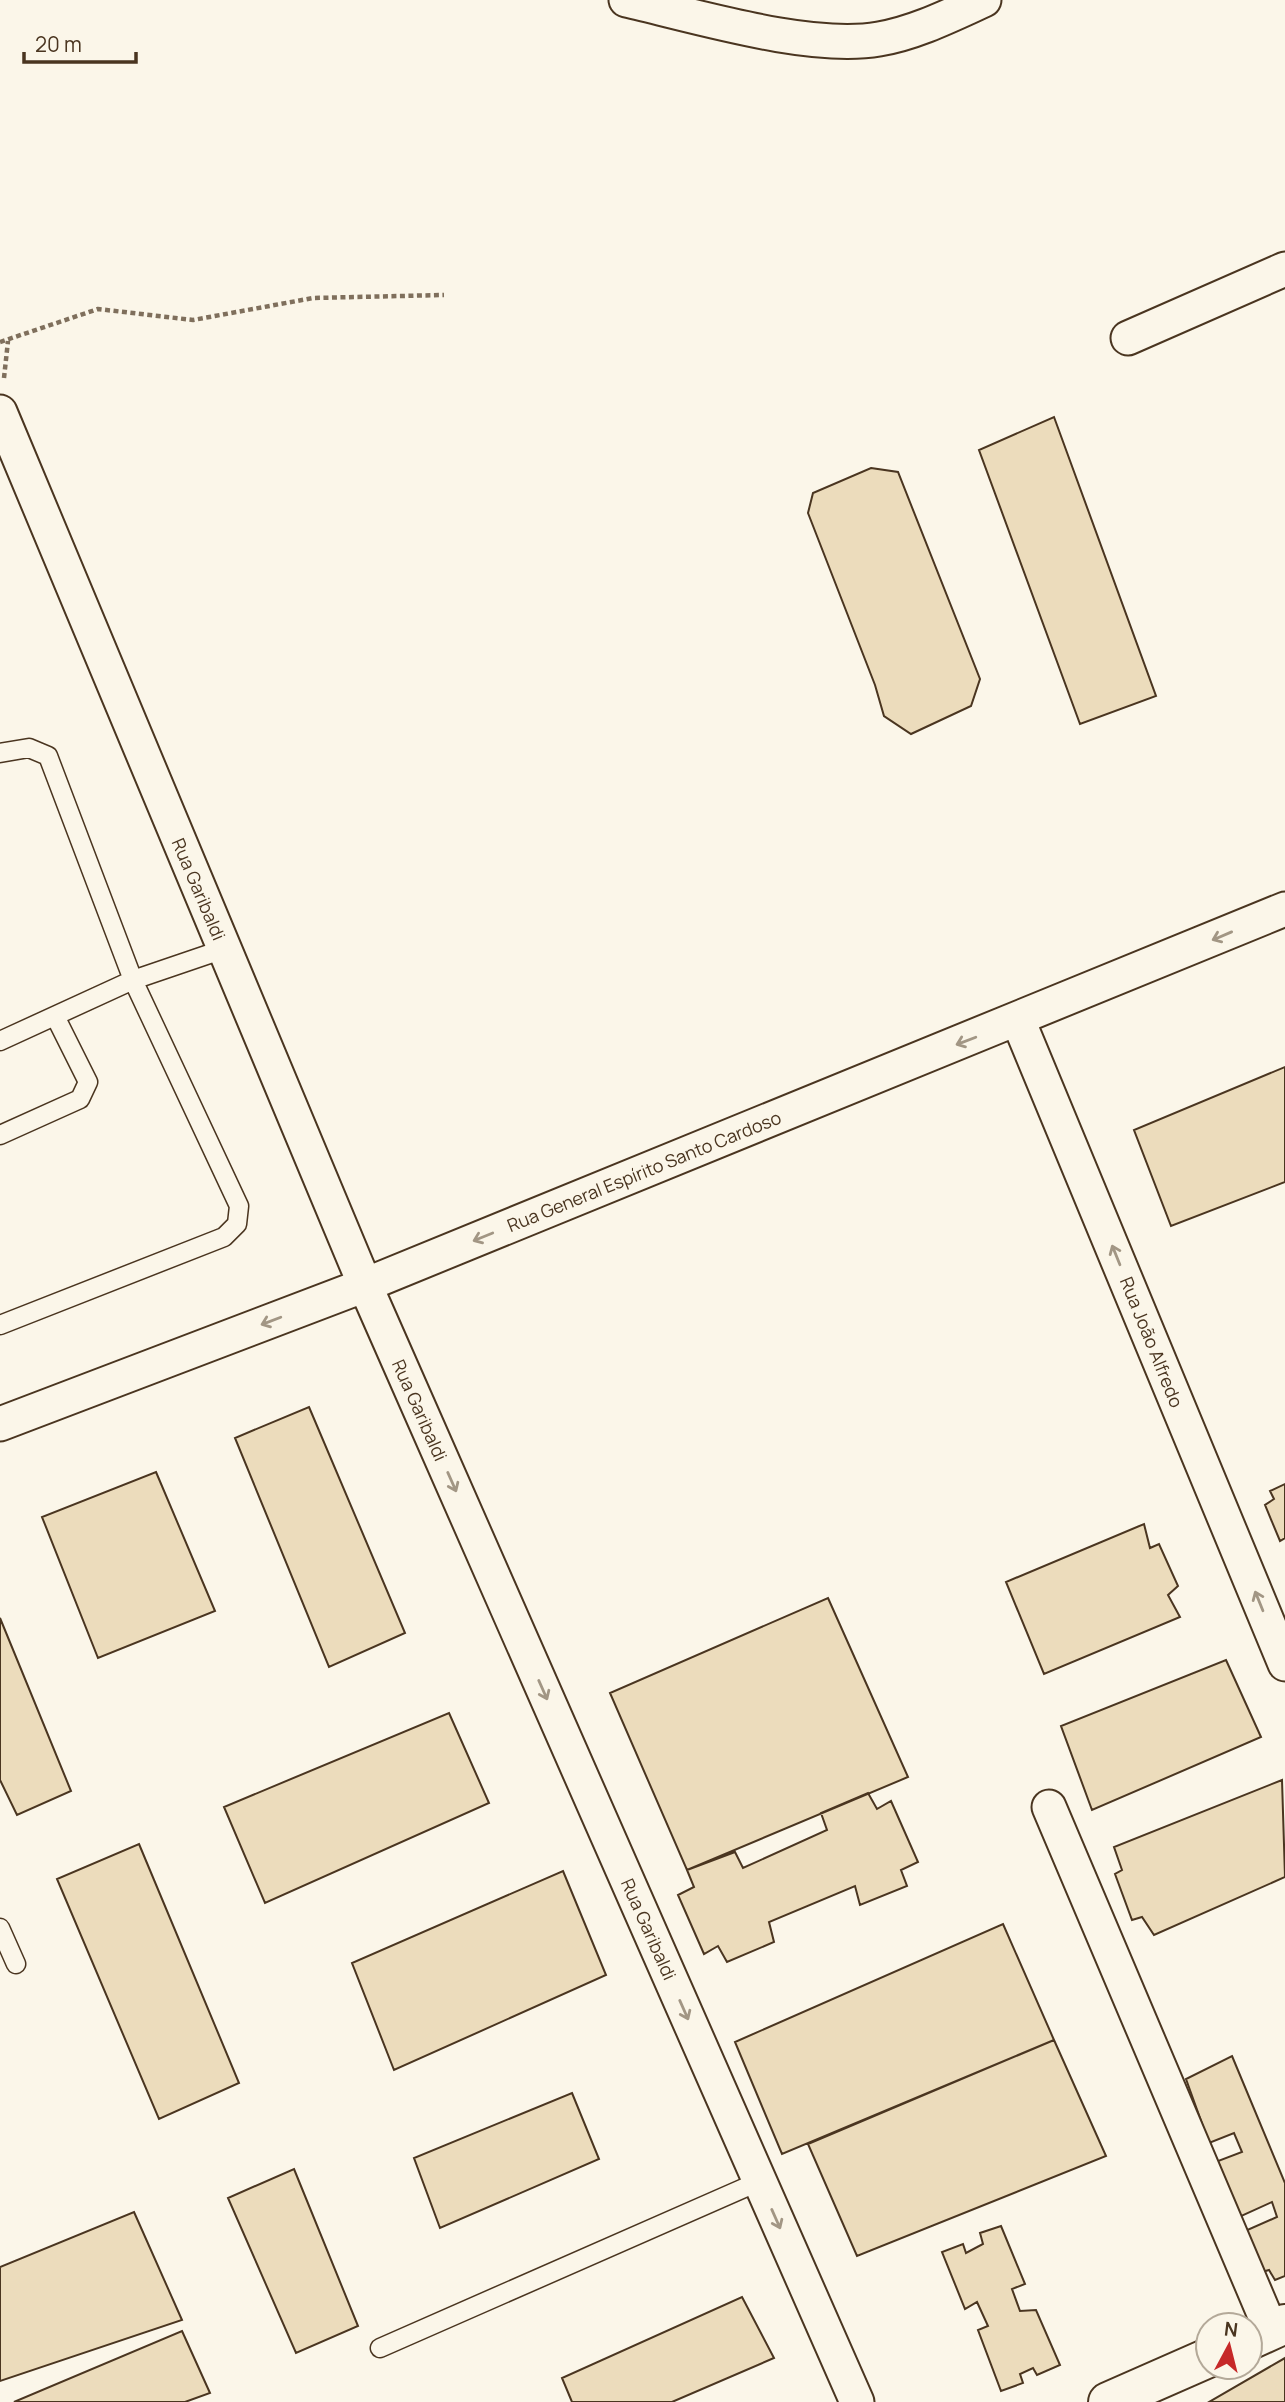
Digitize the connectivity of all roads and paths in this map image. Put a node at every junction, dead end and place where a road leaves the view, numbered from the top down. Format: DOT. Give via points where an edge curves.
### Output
graph roads {
  1 [pos="626,0"];
  2 [pos="984,0"];
  3 [pos="1285,269"];
  4 [pos="444,295"];
  5 [pos="1128,338"];
  6 [pos="0,342"];
  7 [pos="0,412"];
  8 [pos="0,753"];
  9 [pos="1285,909"];
  10 [pos="224,949"];
  11 [pos="133,980"];
  12 [pos="55,1016"];
  13 [pos="1018,1020"];
  14 [pos="0,1041"];
  15 [pos="0,1135"];
  16 [pos="365,1285"];
  17 [pos="0,1325"];
  18 [pos="0,1424"];
  19 [pos="1285,1664"];
  20 [pos="1049,1807"];
  21 [pos="0,1927"];
  22 [pos="16,1964"];
  23 [pos="760,2181"];
  24 [pos="1269,2331"];
  25 [pos="380,2348"];
  26 [pos="1194,2368"];
  27 [pos="1161,2391"];
  28 [pos="857,2402"];
  29 [pos="1108,2402"];
  1 -- 2 [label="street" via="829,41 879,39"];
  3 -- 5 [label="street"];
  4 -- 6 [label="path" via="313,298 193,320 98,309"];
  7 -- 10 [label="street, Rua Garibaldi"];
  8 -- 11 [label="lane" via="29,748 48,756"];
  9 -- 13 [label="street, Rua General Espírito Santo Cardoso, one-way"];
  10 -- 11 [label="lane"];
  10 -- 16 [label="street, Rua Garibaldi"];
  11 -- 12 [label="lane"];
  11 -- 17 [label="lane" via="239,1206 237,1224 224,1237"];
  12 -- 14 [label="lane"];
  12 -- 15 [label="lane" via="88,1083 86,1092"];
  13 -- 16 [label="street, Rua General Espírito Santo Cardoso, one-way"];
  19 -- 13 [label="street, Rua João Alfredo, one-way"];
  16 -- 18 [label="street, Rua General Espírito Santo Cardoso, one-way"];
  16 -- 23 [label="street, Rua Garibaldi, one-way"];
  20 -- 24 [label="street"];
  21 -- 22 [label="lane"];
  23 -- 25 [label="lane"];
  23 -- 28 [label="street, Rua Garibaldi, one-way"];
  26 -- 27 [label="street"];
  27 -- 29 [label="street"];
}
